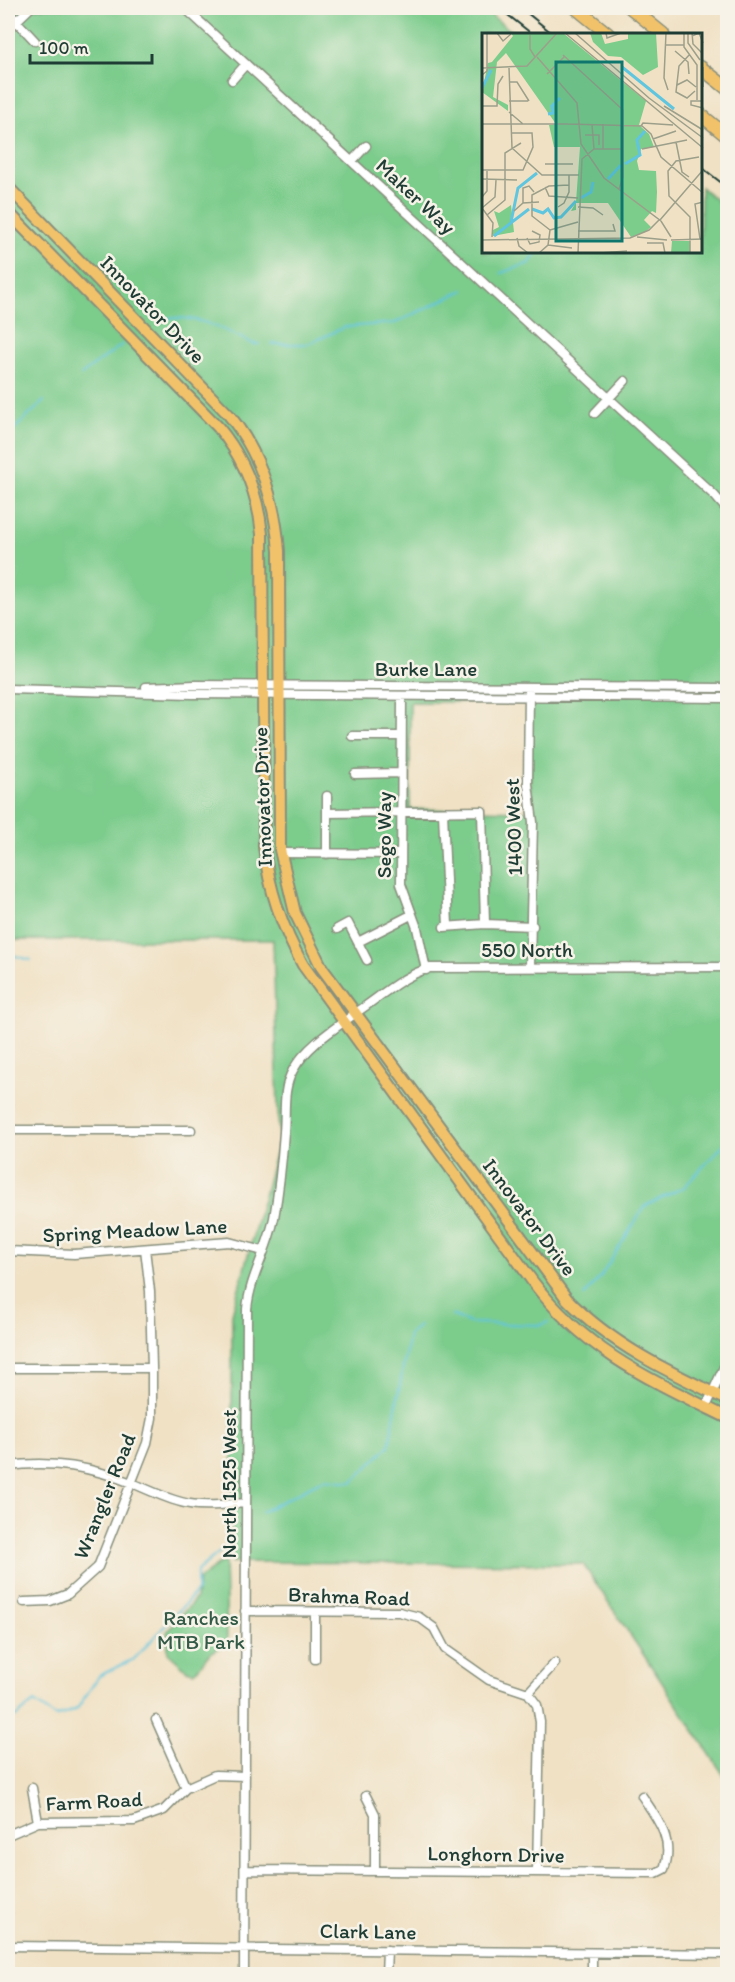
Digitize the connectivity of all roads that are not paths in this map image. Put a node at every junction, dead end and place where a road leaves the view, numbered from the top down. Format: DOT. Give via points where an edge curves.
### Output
graph roads {
  1 [pos="30,8"];
  2 [pos="184,8"];
  3 [pos="576,8"];
  4 [pos="631,8"];
  5 [pos="8,12"];
  6 [pos="16,21"];
  7 [pos="8,29"];
  8 [pos="607,33"];
  9 [pos="662,33"];
  10 [pos="35,41"];
  11 [pos="246,64"];
  12 [pos="702,69"];
  13 [pos="232,80"];
  14 [pos="728,89"];
  15 [pos="702,116"];
  16 [pos="728,137"];
  17 [pos="366,146"];
  18 [pos="352,161"];
  19 [pos="8,187"];
  20 [pos="8,212"];
  21 [pos="625,381"];
  22 [pos="609,398"];
  23 [pos="595,413"];
  24 [pos="728,511"];
  25 [pos="728,688"];
  26 [pos="8,689"];
  27 [pos="263,690"];
  28 [pos="279,690"];
  29 [pos="529,692"];
  30 [pos="402,696"];
  31 [pos="728,698"];
  32 [pos="401,735"];
  33 [pos="352,736"];
  34 [pos="355,774"];
  35 [pos="401,774"];
  36 [pos="327,796"];
  37 [pos="401,812"];
  38 [pos="443,812"];
  39 [pos="327,813"];
  40 [pos="281,854"];
  41 [pos="327,854"];
  42 [pos="401,854"];
  43 [pos="411,915"];
  44 [pos="485,924"];
  45 [pos="533,926"];
  46 [pos="337,929"];
  47 [pos="358,942"];
  48 [pos="367,960"];
  49 [pos="530,966"];
  50 [pos="728,967"];
  51 [pos="426,970"];
  52 [pos="355,1014"];
  53 [pos="344,1023"];
  54 [pos="8,1130"];
  55 [pos="191,1130"];
  56 [pos="145,1249"];
  57 [pos="8,1251"];
  58 [pos="263,1251"];
  59 [pos="728,1358"];
  60 [pos="8,1368"];
  61 [pos="152,1368"];
  62 [pos="712,1393"];
  63 [pos="728,1400"];
  64 [pos="706,1407"];
  65 [pos="728,1418"];
  66 [pos="8,1466"];
  67 [pos="131,1483"];
  68 [pos="245,1503"];
  69 [pos="24,1602"];
  70 [pos="245,1611"];
  71 [pos="315,1612"];
  72 [pos="315,1659"];
  73 [pos="555,1663"];
  74 [pos="528,1693"];
  75 [pos="156,1720"];
  76 [pos="245,1776"];
  77 [pos="32,1788"];
  78 [pos="186,1788"];
  79 [pos="366,1796"];
  80 [pos="642,1796"];
  81 [pos="38,1822"];
  82 [pos="8,1835"];
  83 [pos="245,1870"];
  84 [pos="375,1871"];
  85 [pos="537,1872"];
  86 [pos="8,1946"];
  87 [pos="244,1947"];
  88 [pos="387,1950"];
  89 [pos="592,1953"];
  90 [pos="728,1954"];
  91 [pos="244,1974"];
  92 [pos="386,1974"];
  93 [pos="592,1974"];
  1 -- 6 [label="street"];
  2 -- 11 [label="street, Maker Way"];
  3 -- 8 [label="highway"];
  4 -- 9 [label="highway"];
  5 -- 6 [label="street"];
  6 -- 7 [label="street"];
  6 -- 10 [label="street"];
  11 -- 13 [label="street"];
  11 -- 18 [label="street, Maker Way"];
  12 -- 14 [label="highway"];
  15 -- 16 [label="highway"];
  17 -- 18 [label="street"];
  18 -- 22 [label="street, Maker Way"];
  19 -- 28 [label="main road, Innovator Drive" via="229,415 250,444 268,487 278,536"];
  20 -- 27 [label="main road, Innovator Drive" via="218,427 238,455 261,521"];
  21 -- 22 [label="street"];
  22 -- 23 [label="street"];
  22 -- 24 [label="street, Maker Way"];
  25 -- 29 [label="street, Burke Lane"];
  26 -- 27 [label="street, Burke Lane" via="125,690 177,685"];
  27 -- 28 [label="street, Burke Lane"];
  27 -- 53 [label="main road, Innovator Drive" via="263,833 271,888 296,954"];
  28 -- 29 [label="street, Burke Lane"];
  28 -- 30 [label="street, Burke Lane"];
  28 -- 40 [label="main road, Innovator Drive"];
  29 -- 30 [label="street, Burke Lane"];
  29 -- 31 [label="street, Burke Lane"];
  29 -- 45 [label="street, 1400 West"];
  30 -- 32 [label="street, Sego Way"];
  32 -- 33 [label="street"];
  32 -- 35 [label="street, Sego Way"];
  34 -- 35 [label="street"];
  35 -- 37 [label="street, Sego Way"];
  36 -- 39 [label="street"];
  37 -- 38 [label="street"];
  37 -- 39 [label="street"];
  37 -- 42 [label="street, Sego Way"];
  38 -- 44 [label="street" via="482,811"];
  38 -- 44 [label="street" via="445,927"];
  39 -- 41 [label="street"];
  40 -- 41 [label="street"];
  40 -- 52 [label="main road, Innovator Drive" via="302,929 322,969"];
  41 -- 42 [label="street"];
  42 -- 43 [label="street, Sego Way" via="401,884"];
  43 -- 47 [label="street"];
  43 -- 51 [label="street, Sego Way"];
  44 -- 45 [label="street"];
  45 -- 49 [label="street, 1400 West"];
  46 -- 47 [label="street" via="348,923"];
  47 -- 48 [label="street"];
  49 -- 50 [label="street, 550 North"];
  49 -- 51 [label="street, 550 North"];
  51 -- 52 [label="street, 550 North" via="405,979"];
  52 -- 53 [label="street, 550 North"];
  52 -- 62 [label="main road, Innovator Drive" via="567,1299 626,1348"];
  53 -- 58 [label="street, North 1525 West" via="309,1050 288,1079 274,1216"];
  53 -- 64 [label="main road, Innovator Drive" via="556,1311 611,1358"];
  54 -- 55 [label="street"];
  56 -- 57 [label="street, Spring Meadow Lane" via="74,1254"];
  56 -- 58 [label="street, Spring Meadow Lane" via="229,1242"];
  56 -- 61 [label="street, Wrangler Road"];
  58 -- 68 [label="street, North 1525 West" via="247,1309"];
  59 -- 62 [label="street"];
  60 -- 61 [label="street"];
  61 -- 67 [label="street, Wrangler Road" via="150,1431"];
  62 -- 63 [label="main road, Innovator Drive"];
  62 -- 64 [label="street"];
  64 -- 65 [label="main road, Innovator Drive"];
  66 -- 67 [label="street" via="40,1462 72,1465 99,1470"];
  67 -- 68 [label="street" via="192,1504"];
  67 -- 69 [label="street, Wrangler Road" via="98,1567 68,1594"];
  68 -- 70 [label="street, North 1525 West"];
  70 -- 71 [label="street, Brahma Road"];
  70 -- 76 [label="street, North 1525 West"];
  71 -- 72 [label="street"];
  71 -- 74 [label="street, Brahma Road" via="399,1612 419,1617 434,1628 445,1649 489,1680"];
  73 -- 74 [label="street"];
  74 -- 85 [label="street" via="537,1706 540,1722"];
  75 -- 78 [label="street"];
  76 -- 78 [label="street, Farm Road" via="215,1775"];
  76 -- 83 [label="street, North 1525 West"];
  77 -- 81 [label="street"];
  78 -- 81 [label="street, Farm Road" via="164,1810 134,1821"];
  79 -- 84 [label="street" via="375,1814"];
  80 -- 85 [label="street, Longhorn Drive" via="663,1827 667,1849 663,1869 656,1874"];
  81 -- 82 [label="street, Farm Road"];
  83 -- 84 [label="street, Longhorn Drive"];
  83 -- 87 [label="street, North 1525 West"];
  84 -- 85 [label="street, Longhorn Drive"];
  86 -- 87 [label="street, Clark Lane"];
  87 -- 88 [label="street, Clark Lane"];
  87 -- 91 [label="street, North 1525 West"];
  88 -- 89 [label="street, Clark Lane"];
  88 -- 92 [label="street"];
  89 -- 90 [label="street, Clark Lane"];
  89 -- 93 [label="street"];
}
